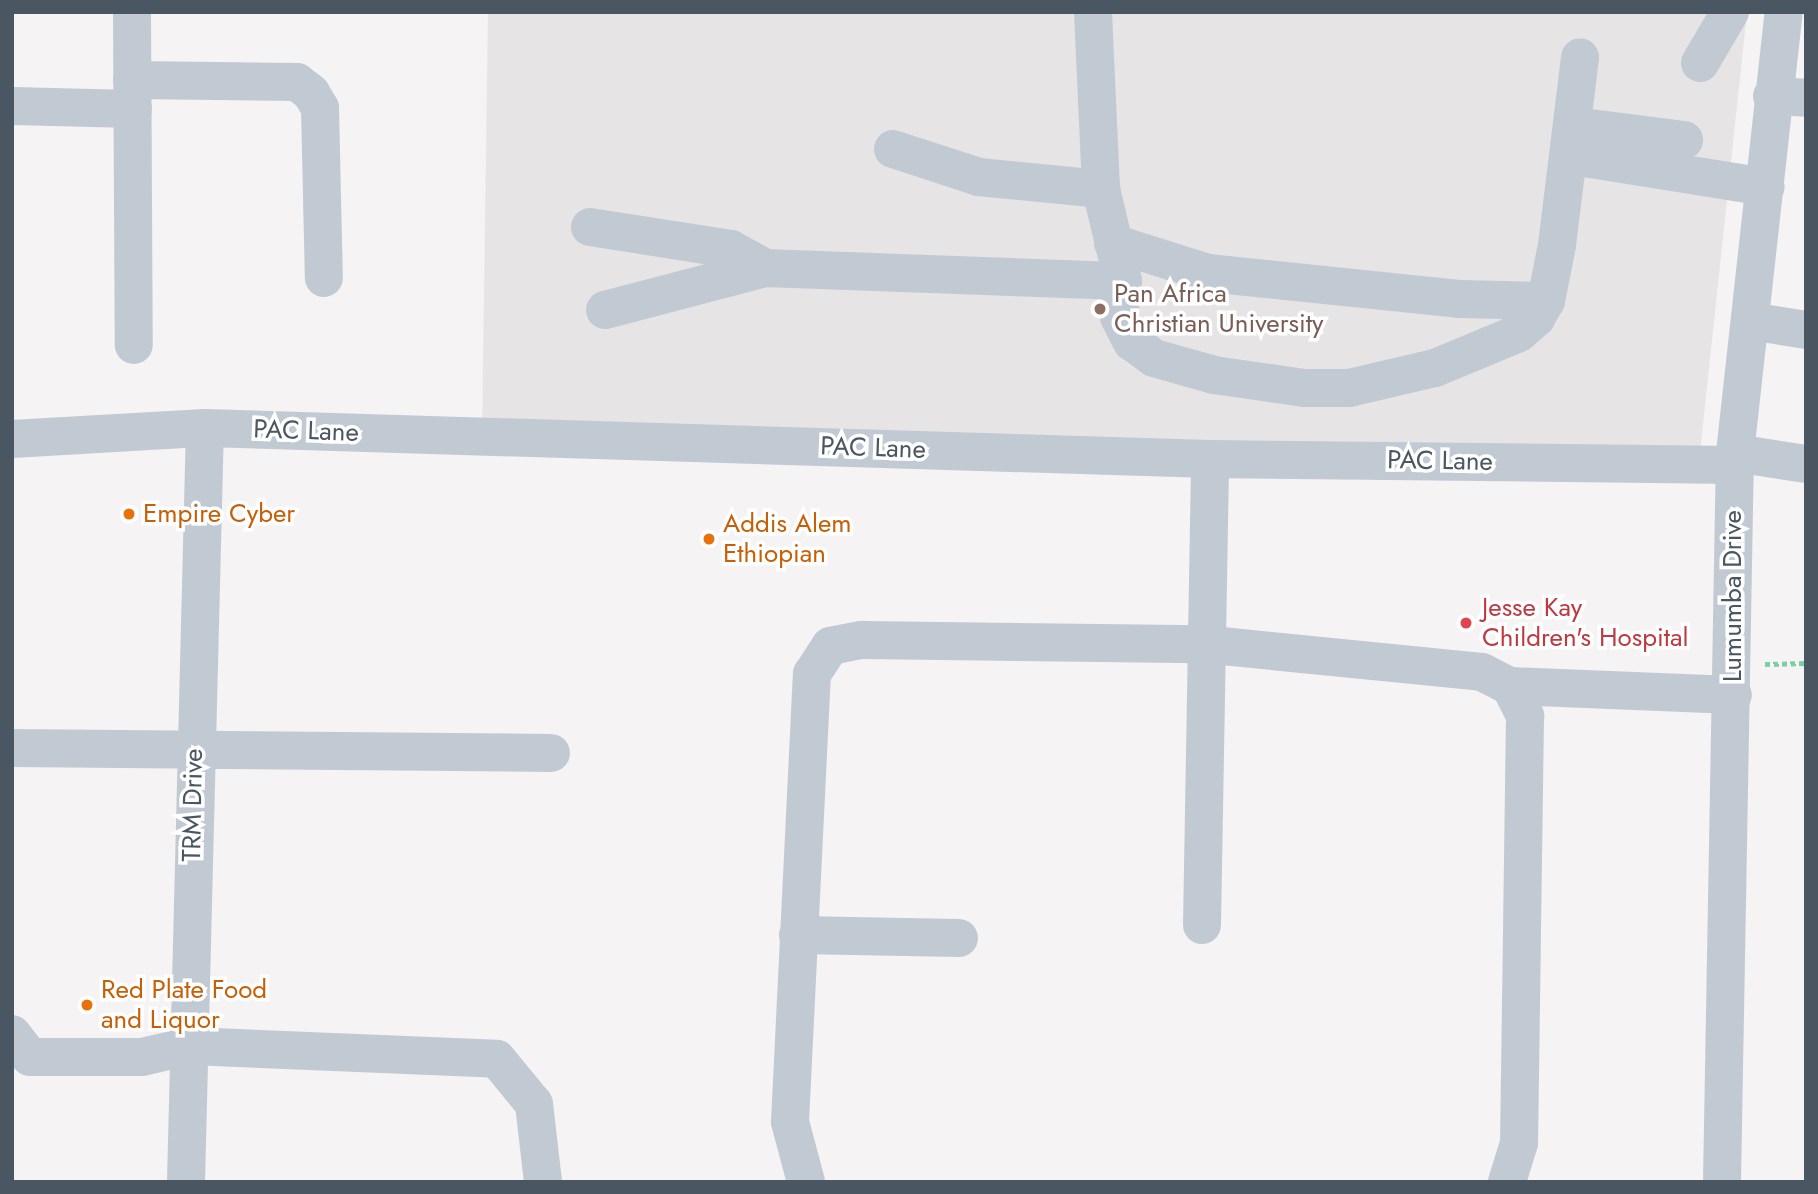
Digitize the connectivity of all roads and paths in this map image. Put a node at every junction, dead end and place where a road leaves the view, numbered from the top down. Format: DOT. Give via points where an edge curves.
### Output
graph roads {
  1 [pos="132,12"];
  2 [pos="1093,12"];
  3 [pos="1730,12"];
  4 [pos="1784,12"];
  5 [pos="1580,57"];
  6 [pos="1700,63"];
  7 [pos="133,95"];
  8 [pos="1789,97"];
  9 [pos="12,106"];
  10 [pos="1573,141"];
  11 [pos="1684,141"];
  12 [pos="893,149"];
  13 [pos="1766,187"];
  14 [pos="1101,189"];
  15 [pos="590,228"];
  16 [pos="1113,243"];
  17 [pos="765,268"];
  18 [pos="324,278"];
  19 [pos="1123,281"];
  20 [pos="1546,301"];
  21 [pos="605,310"];
  22 [pos="1750,321"];
  23 [pos="1806,330"];
  24 [pos="134,345"];
  25 [pos="205,428"];
  26 [pos="12,439"];
  27 [pos="1210,459"];
  28 [pos="1735,459"];
  29 [pos="1806,464"];
  30 [pos="1202,644"];
  31 [pos="1510,686"];
  32 [pos="1733,695"];
  33 [pos="12,748"];
  34 [pos="194,748"];
  35 [pos="551,753"];
  36 [pos="1202,925"];
  37 [pos="798,935"];
  38 [pos="959,938"];
  39 [pos="12,1034"];
  40 [pos="190,1046"];
  41 [pos="186,1182"];
  42 [pos="543,1182"];
  43 [pos="806,1182"];
  44 [pos="1507,1182"];
  45 [pos="1722,1182"];
  1 -- 7 [label="street"];
  2 -- 14 [label="street"];
  3 -- 6 [label="street"];
  4 -- 8 [label="street, Lumumba Drive"];
  5 -- 10 [label="street"];
  7 -- 9 [label="street"];
  7 -- 18 [label="street" via="296,82 311,93 320,108"];
  7 -- 24 [label="street"];
  8 -- 13 [label="street, Lumumba Drive"];
  10 -- 11 [label="street"];
  10 -- 13 [label="street"];
  10 -- 20 [label="street"];
  12 -- 14 [label="street" via="979,177"];
  13 -- 22 [label="street, Lumumba Drive"];
  14 -- 16 [label="street"];
  15 -- 17 [label="street" via="731,248"];
  16 -- 19 [label="street"];
  16 -- 20 [label="street" via="1208,273 1433,297"];
  17 -- 19 [label="street"];
  17 -- 21 [label="street"];
  19 -- 20 [label="street" via="1119,317 1132,342 1154,358 1304,388 1349,388 1435,368 1519,333"];
  22 -- 23 [label="street"];
  22 -- 28 [label="street, Lumumba Drive"];
  25 -- 26 [label="street, PAC Lane"];
  25 -- 27 [label="street, PAC Lane"];
  25 -- 34 [label="street, TRM Drive"];
  27 -- 28 [label="street, PAC Lane"];
  27 -- 30 [label="street"];
  28 -- 29 [label="street, PAC Lane"];
  28 -- 32 [label="street, Lumumba Drive"];
  30 -- 31 [label="street" via="1482,672"];
  30 -- 36 [label="street"];
  30 -- 37 [label="street" via="862,640 830,646 812,674"];
  31 -- 32 [label="street"];
  31 -- 44 [label="street" via="1525,716 1519,1143"];
  32 -- 45 [label="street, Lumumba Drive"];
  33 -- 34 [label="street"];
  34 -- 35 [label="street"];
  34 -- 40 [label="street, TRM Drive"];
  37 -- 38 [label="street"];
  37 -- 43 [label="street" via="790,1122"];
  39 -- 40 [label="street" via="30,1057 142,1057"];
  40 -- 41 [label="street, TRM Drive"];
  40 -- 42 [label="street" via="498,1059 534,1104"];
}
